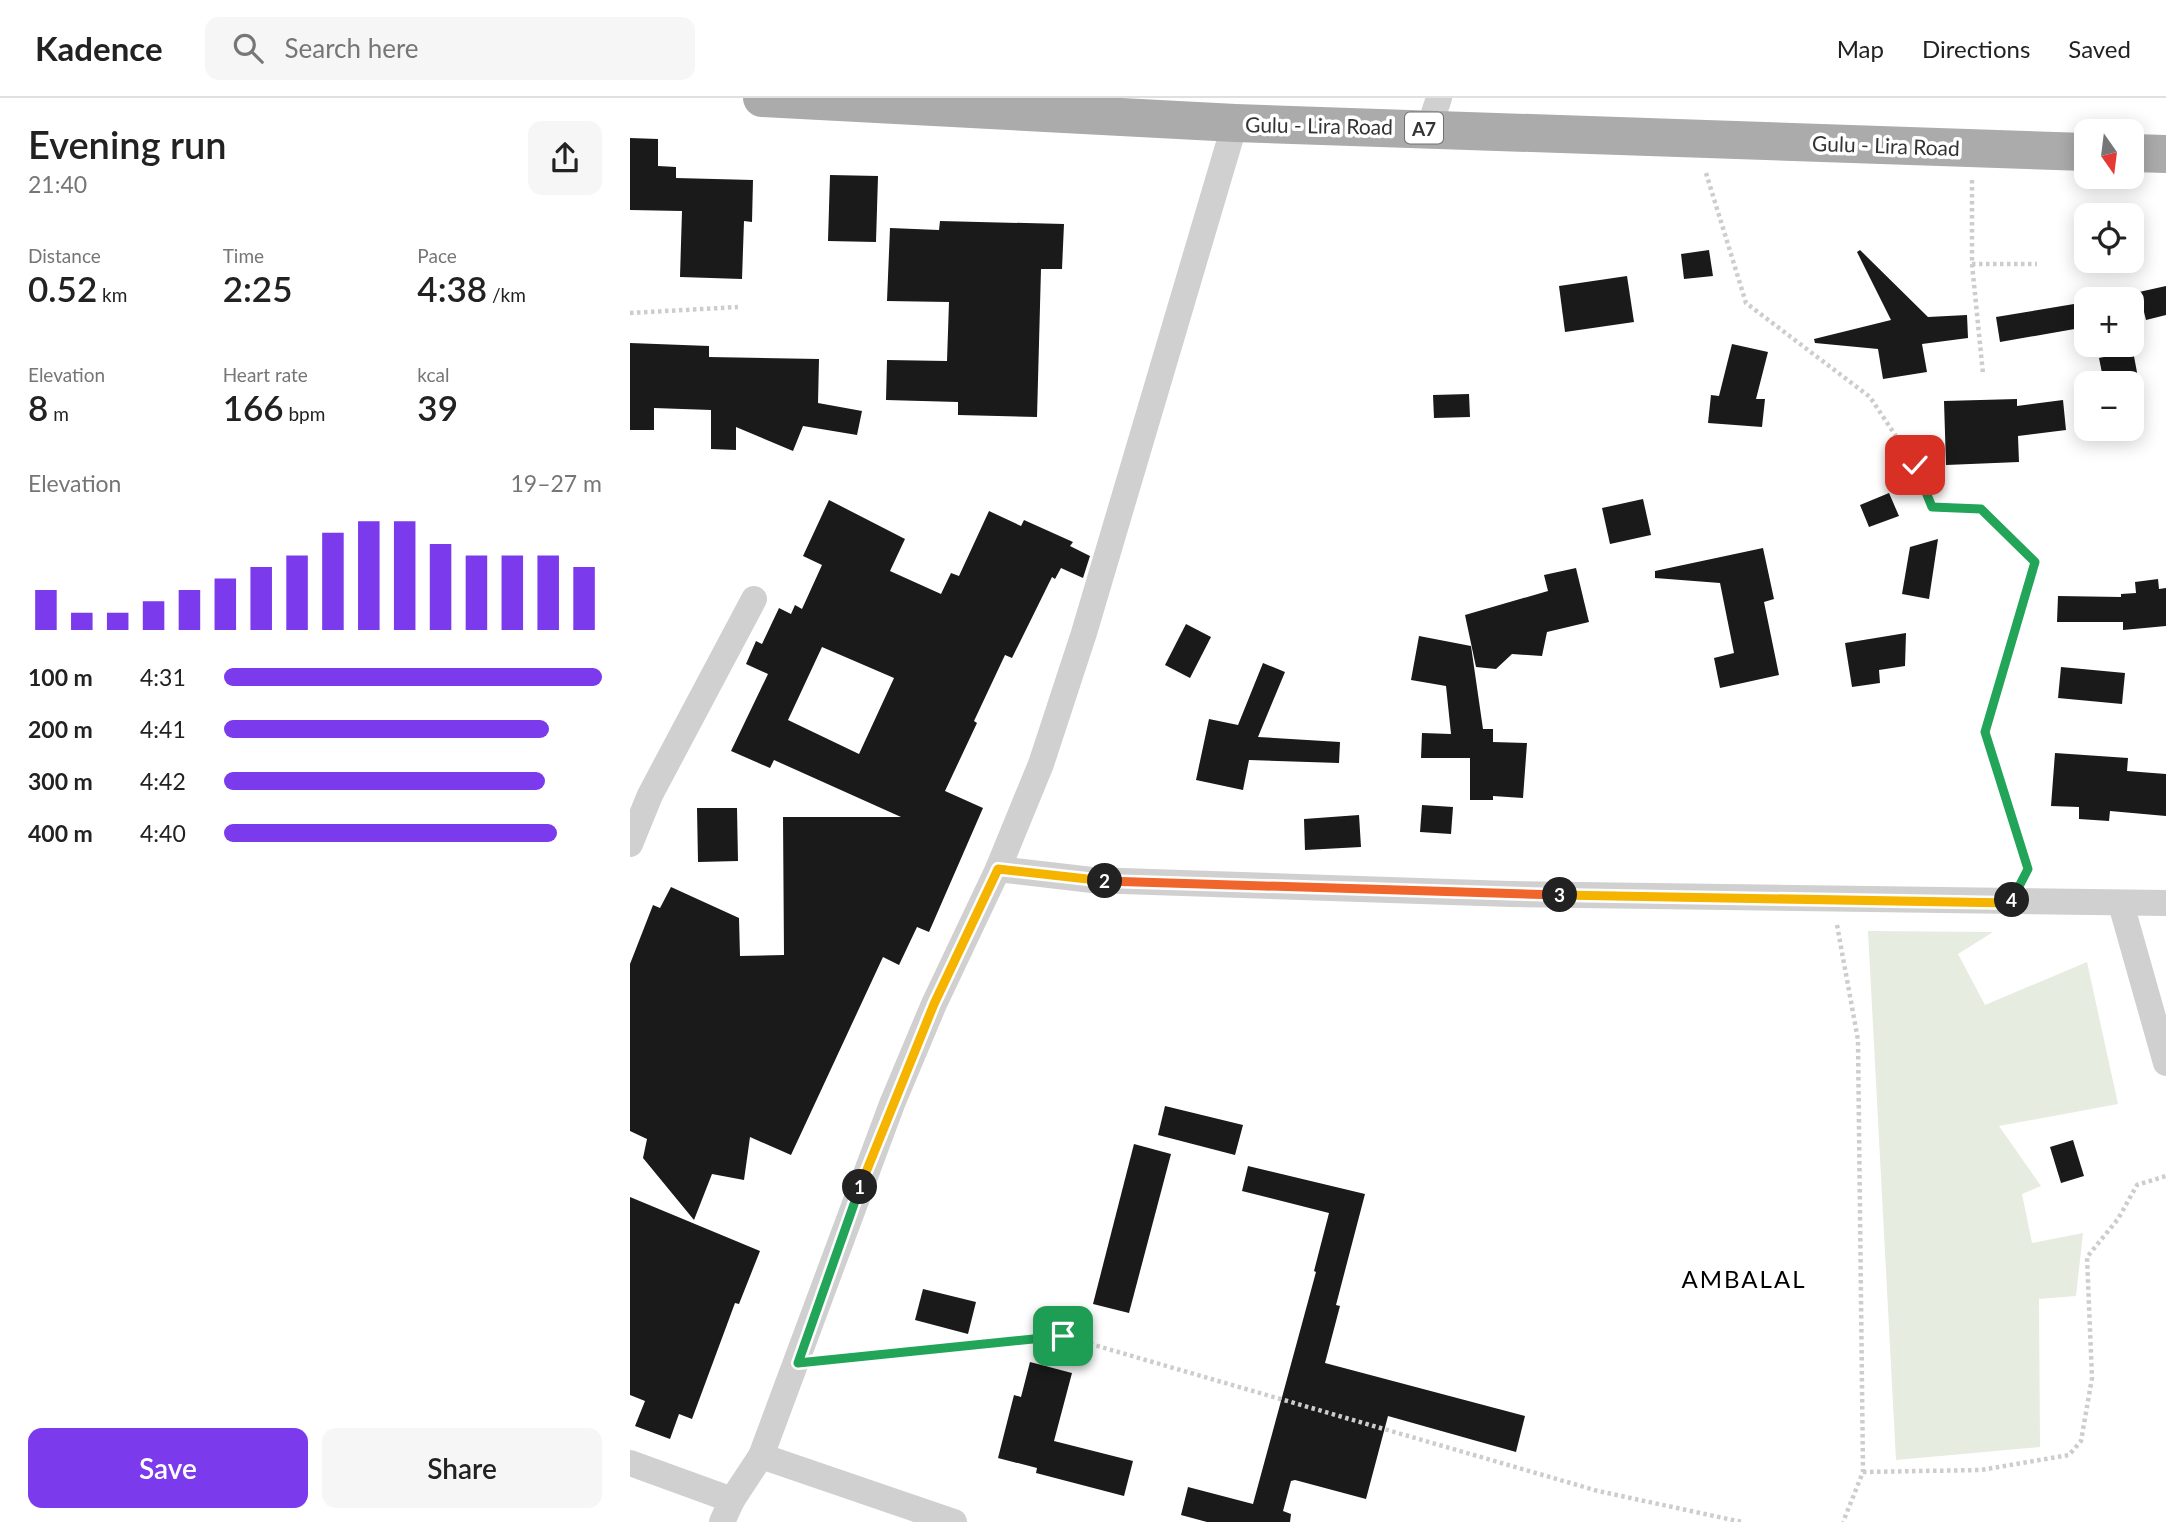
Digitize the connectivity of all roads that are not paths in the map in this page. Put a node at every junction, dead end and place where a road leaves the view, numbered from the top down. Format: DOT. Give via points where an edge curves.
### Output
graph roads {
  1 [pos="762,98"];
  2 [pos="1434,113"];
  3 [pos="1235,123"];
  4 [pos="2074,152"];
  5 [pos="2144,153"];
  6 [pos="2166,154"];
  7 [pos="754,599"];
  8 [pos="640,791"];
  9 [pos="630,844"];
  10 [pos="998,869"];
  11 [pos="2166,903"];
  12 [pos="2121,904"];
  13 [pos="2166,1063"];
  14 [pos="761,1457"];
  15 [pos="630,1463"];
  16 [pos="727,1511"];
  17 [pos="954,1522"];
  1 -- 3 [label="main road, Gulu - Lira Road / A7"];
  2 -- 3 [label="main road, Gulu - Lira Road / A7"];
  2 -- 4 [label="main road, Gulu - Lira Road / A7" via="1698,138"];
  3 -- 10 [label="street" via="1084,633 1041,764"];
  5 -- 6 [label="main road"];
  7 -- 8 [label="street"];
  8 -- 9 [label="street"];
  10 -- 12 [label="street" via="1106,881"];
  10 -- 14 [label="street" via="892,1104"];
  11 -- 12 [label="street"];
  12 -- 13 [label="street"];
  14 -- 16 [label="street"];
  14 -- 17 [label="street"];
  15 -- 16 [label="street"];
}
